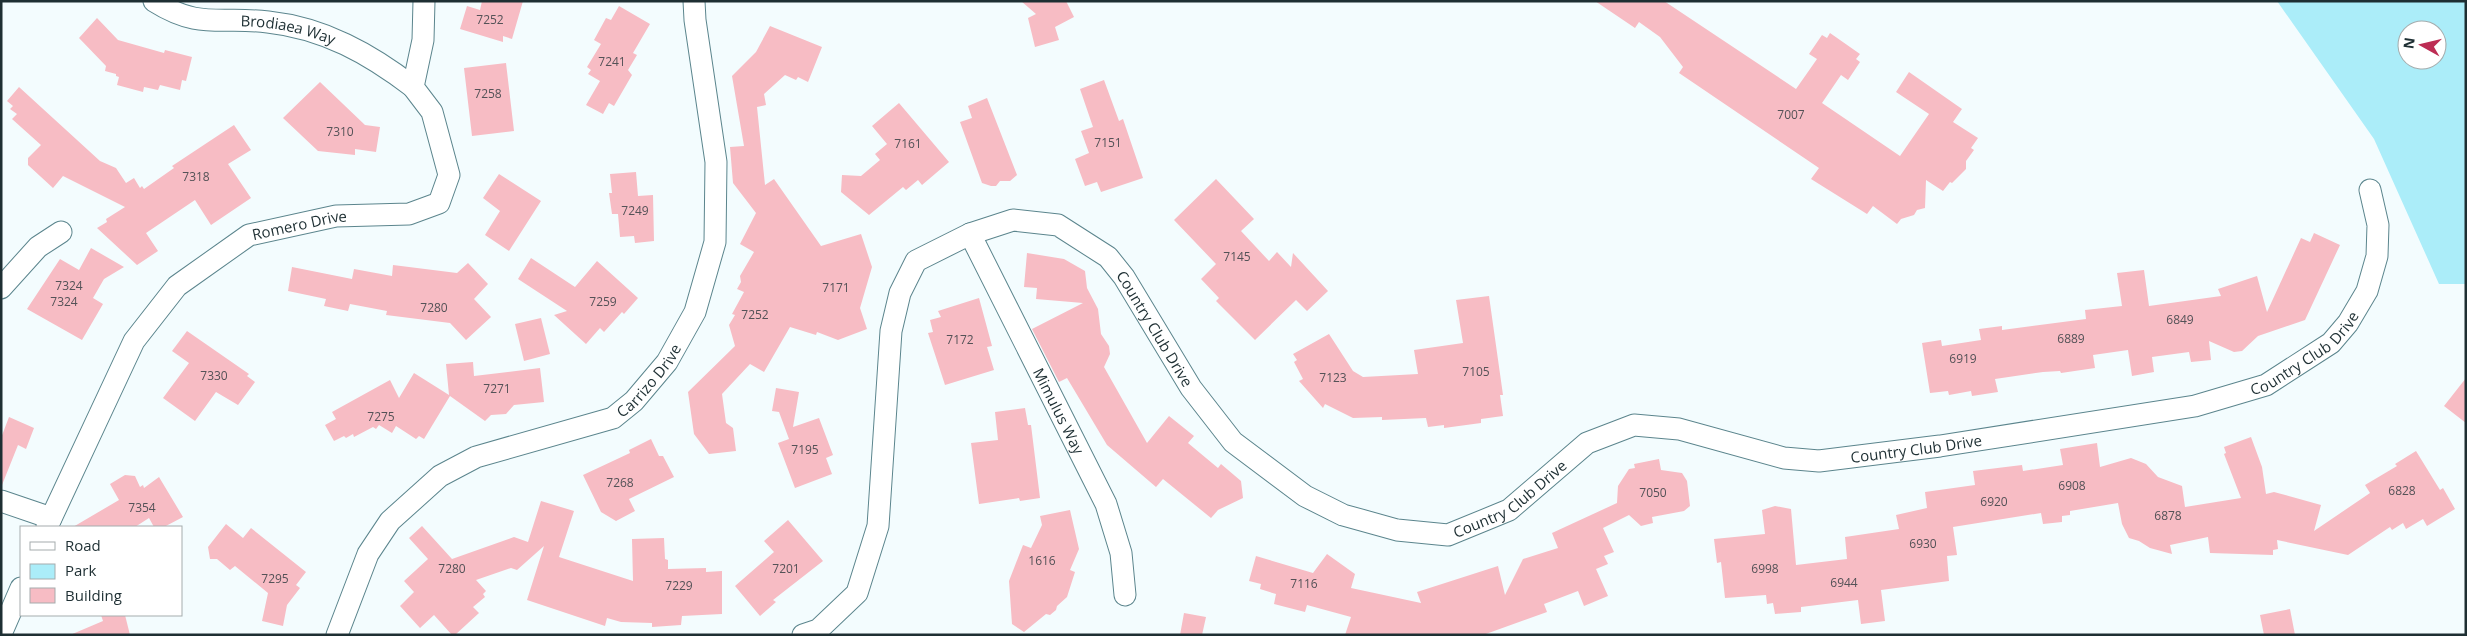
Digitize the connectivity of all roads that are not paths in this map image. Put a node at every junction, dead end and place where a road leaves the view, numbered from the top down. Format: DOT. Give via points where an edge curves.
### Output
graph roads {
  1 [pos="154,1"];
  2 [pos="424,1"];
  3 [pos="694,1"];
  4 [pos="413,87"];
  5 [pos="2370,190"];
  6 [pos="61,232"];
  7 [pos="970,234"];
  8 [pos="1,288"];
  9 [pos="1,501"];
  10 [pos="49,523"];
  11 [pos="20,590"];
  12 [pos="1125,595"];
  13 [pos="1,634"];
  14 [pos="337,635"];
  15 [pos="804,635"];
  1 -- 4 [label="street, Brodiaea Way" via="172,12 201,21 269,22 331,37 380,62"];
  2 -- 4 [label="street" via="423,40"];
  3 -- 14 [label="street, Carrizo Drive" via="716,162 715,242 695,312 667,362 634,401 613,418 476,457 440,476 390,521 368,554"];
  4 -- 10 [label="street, Romero Drive" via="432,112 449,176 439,204 409,214 336,216 248,235 177,286 134,341"];
  5 -- 7 [label="street, Country Club Drive" via="2378,225 2377,256 2367,291 2348,323 2331,342 2266,384 2195,406 1940,446 1819,461 1784,458 1680,429 1634,425 1587,443 1509,510 1448,535 1396,530 1343,515 1305,496 1233,442 1191,388 1124,277 1108,257 1058,225 1013,220"];
  6 -- 8 [label="street" via="38,247"];
  7 -- 12 [label="street, Mimulus Way" via="1106,504 1120,553"];
  7 -- 15 [label="street, Country Club Drive" via="916,261 900,293 891,331 878,526 857,594 818,630"];
  9 -- 10 [label="street"];
  11 -- 13 [label="street"];
}
